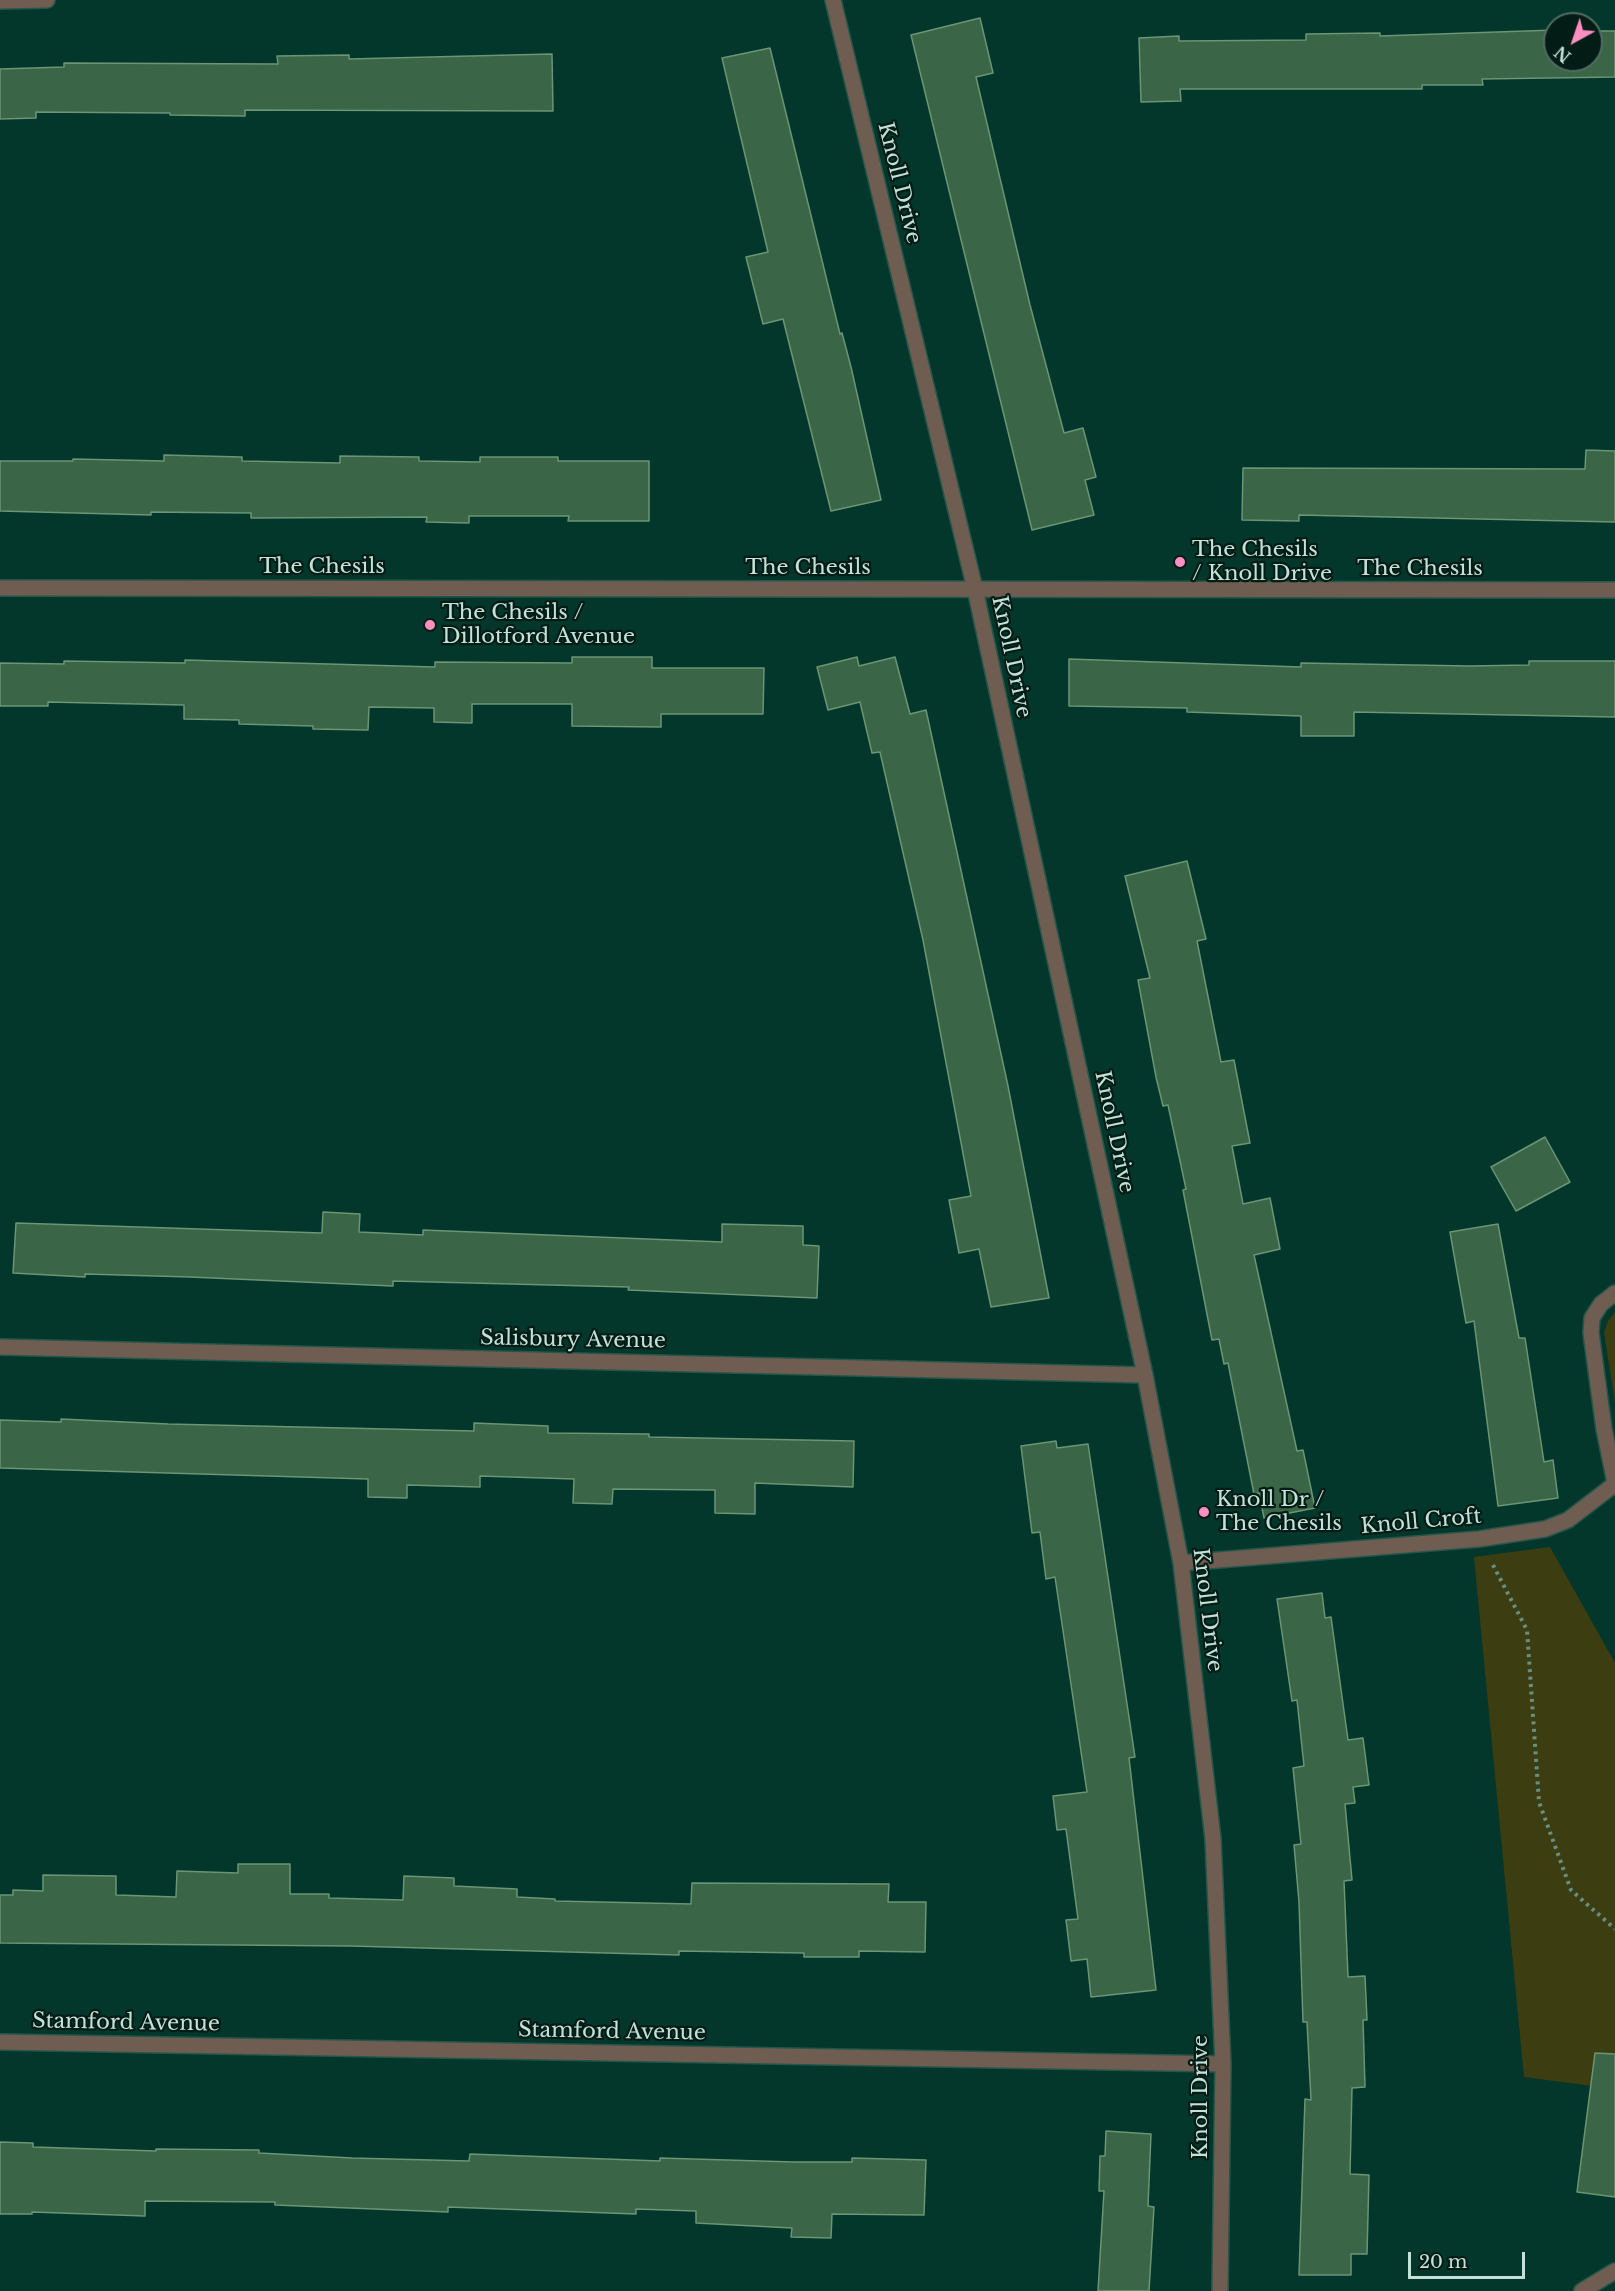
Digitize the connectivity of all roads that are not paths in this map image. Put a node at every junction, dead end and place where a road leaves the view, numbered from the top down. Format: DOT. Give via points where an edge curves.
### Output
graph roads {
  1 [pos="47,0"];
  2 [pos="833,0"];
  3 [pos="0,1"];
  4 [pos="0,588"];
  5 [pos="975,589"];
  6 [pos="1615,590"];
  7 [pos="1615,1293"];
  8 [pos="0,1347"];
  9 [pos="1145,1375"];
  10 [pos="1615,1484"];
  11 [pos="1181,1563"];
  12 [pos="0,2042"];
  13 [pos="1223,2064"];
  14 [pos="1615,2271"];
  15 [pos="1220,2291"];
  16 [pos="1582,2291"];
  1 -- 3 [label="street"];
  2 -- 5 [label="street, Knoll Drive"];
  4 -- 5 [label="street, The Chesils"];
  5 -- 6 [label="street, The Chesils"];
  5 -- 9 [label="street, Knoll Drive"];
  7 -- 10 [label="street, Knoll Croft" via="1592,1318 1591,1333"];
  8 -- 9 [label="street, Salisbury Avenue"];
  9 -- 11 [label="street, Knoll Drive"];
  10 -- 11 [label="street, Knoll Croft" via="1568,1520 1545,1529 1479,1539"];
  11 -- 13 [label="street, Knoll Drive" via="1213,1839"];
  12 -- 13 [label="street, Stamford Avenue"];
  13 -- 15 [label="street, Knoll Drive"];
  14 -- 16 [label="street"];
}
